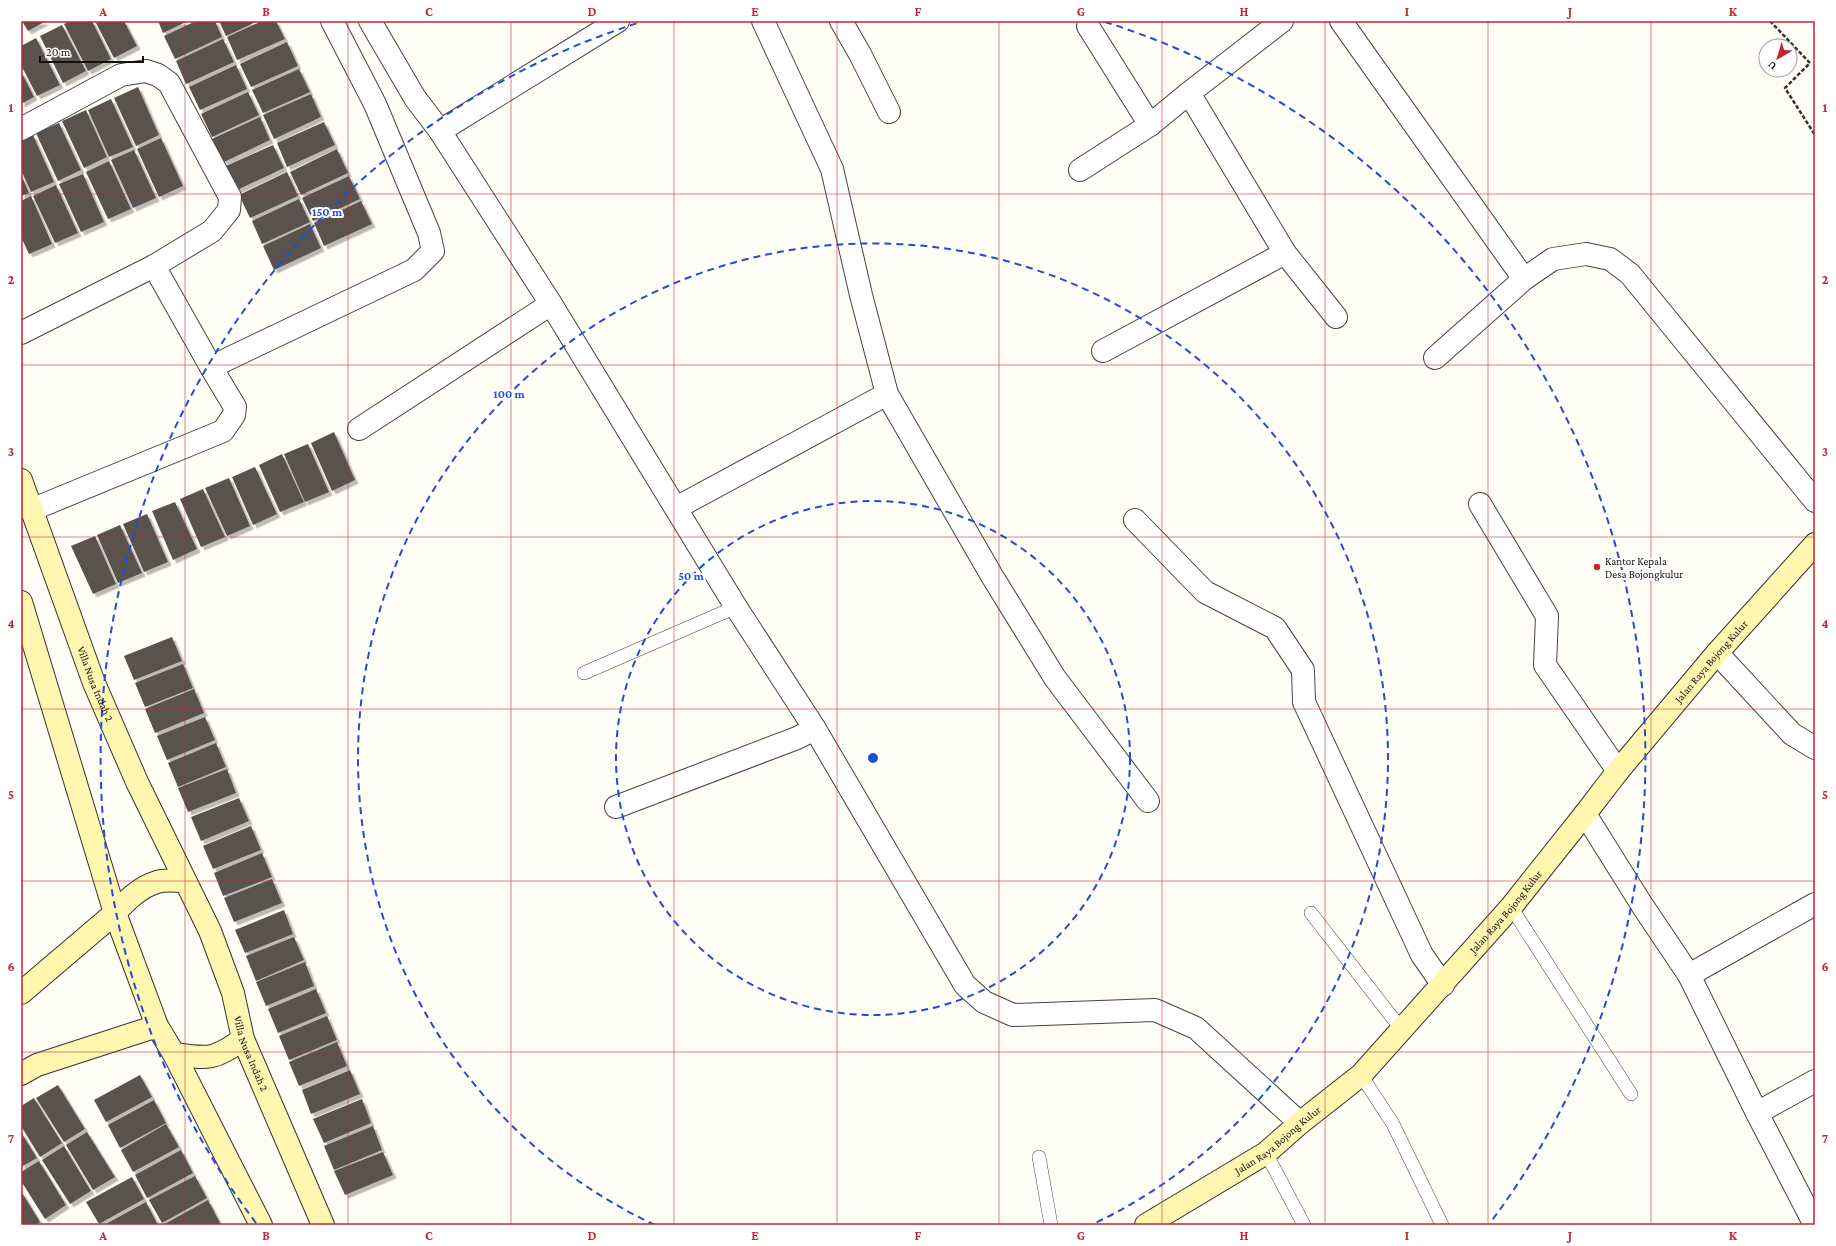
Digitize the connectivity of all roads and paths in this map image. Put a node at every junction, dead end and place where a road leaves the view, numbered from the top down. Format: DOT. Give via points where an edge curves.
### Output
graph roads {
  1 [pos="332,21"];
  2 [pos="370,21"];
  3 [pos="618,21"];
  4 [pos="763,21"];
  5 [pos="841,21"];
  6 [pos="1282,21"];
  7 [pos="1341,21"];
  8 [pos="1770,21"];
  9 [pos="1088,26"];
  10 [pos="1189,93"];
  11 [pos="889,112"];
  12 [pos="1150,125"];
  13 [pos="21,129"];
  14 [pos="440,131"];
  15 [pos="1815,135"];
  16 [pos="1080,170"];
  17 [pos="1285,253"];
  18 [pos="154,266"];
  19 [pos="1524,279"];
  20 [pos="551,304"];
  21 [pos="1336,317"];
  22 [pos="21,333"];
  23 [pos="1103,351"];
  24 [pos="1435,358"];
  25 [pos="212,367"];
  26 [pos="887,394"];
  27 [pos="359,429"];
  28 [pos="21,480"];
  29 [pos="1815,501"];
  30 [pos="1480,504"];
  31 [pos="676,508"];
  32 [pos="31,510"];
  33 [pos="1135,520"];
  34 [pos="1815,544"];
  35 [pos="21,602"];
  36 [pos="736,607"];
  37 [pos="1717,653"];
  38 [pos="584,673"];
  39 [pos="815,729"];
  40 [pos="1815,748"];
  41 [pos="1618,771"];
  42 [pos="1148,801"];
  43 [pos="616,807"];
  44 [pos="1585,814"];
  45 [pos="185,881"];
  46 [pos="1815,904"];
  47 [pos="1511,907"];
  48 [pos="1310,912"];
  49 [pos="115,913"];
  50 [pos="1689,975"];
  51 [pos="1443,985"];
  52 [pos="21,993"];
  53 [pos="157,1026"];
  54 [pos="1402,1030"];
  55 [pos="243,1039"];
  56 [pos="174,1054"];
  57 [pos="21,1074"];
  58 [pos="1360,1075"];
  59 [pos="1815,1081"];
  60 [pos="1631,1094"];
  61 [pos="1757,1113"];
  62 [pos="1300,1123"];
  63 [pos="1266,1153"];
  64 [pos="1039,1157"];
  65 [pos="261,1225"];
  66 [pos="323,1225"];
  67 [pos="1051,1225"];
  68 [pos="1146,1225"];
  69 [pos="1304,1225"];
  70 [pos="1442,1225"];
  71 [pos="1815,1225"];
  1 -- 25 [label="street" via="375,104 430,233 432,251 414,270"];
  2 -- 14 [label="street" via="415,98"];
  3 -- 14 [label="street"];
  4 -- 26 [label="street" via="832,169"];
  5 -- 11 [label="street"];
  6 -- 10 [label="street"];
  7 -- 19 [label="street"];
  8 -- 15 [label="path" via="1810,63 1786,88"];
  9 -- 12 [label="street"];
  10 -- 12 [label="street"];
  10 -- 17 [label="street"];
  12 -- 16 [label="street"];
  13 -- 18 [label="street" via="121,75 146,71 158,75 169,83 230,197 229,210 212,231"];
  14 -- 20 [label="street"];
  17 -- 21 [label="street"];
  17 -- 23 [label="street"];
  18 -- 22 [label="street"];
  18 -- 25 [label="street"];
  19 -- 24 [label="street"];
  19 -- 29 [label="street" via="1553,259 1586,254 1610,259 1630,274"];
  20 -- 27 [label="street"];
  20 -- 31 [label="street"];
  25 -- 32 [label="street" via="235,407 234,415 223,431"];
  26 -- 31 [label="street"];
  26 -- 42 [label="street" via="992,576 1055,678"];
  28 -- 32 [label="main road, Villa Nusa Indah 2"];
  30 -- 41 [label="street" via="1547,616 1545,665"];
  31 -- 36 [label="street"];
  32 -- 45 [label="main road, Villa Nusa Indah 2" via="94,683 137,782"];
  33 -- 51 [label="street" via="1205,592 1275,628 1303,670 1304,702 1422,955"];
  34 -- 37 [label="main road, Jalan Raya Bojong Kulur"];
  35 -- 49 [label="main road"];
  36 -- 38 [label="lane"];
  36 -- 39 [label="street"];
  37 -- 40 [label="street" via="1792,734"];
  37 -- 41 [label="main road, Jalan Raya Bojong Kulur"];
  39 -- 43 [label="street"];
  39 -- 62 [label="street" via="965,985 984,1002 1013,1015 1155,1010 1196,1028"];
  41 -- 44 [label="main road, Jalan Raya Bojong Kulur"];
  44 -- 47 [label="main road, Jalan Raya Bojong Kulur"];
  44 -- 50 [label="street"];
  45 -- 49 [label="main road" via="158,881 128,899"];
  45 -- 55 [label="main road, Villa Nusa Indah 2" via="215,945 232,993"];
  46 -- 50 [label="street"];
  47 -- 51 [label="main road, Jalan Raya Bojong Kulur"];
  47 -- 60 [label="lane"];
  48 -- 54 [label="lane"];
  49 -- 52 [label="main road"];
  49 -- 53 [label="main road"];
  50 -- 61 [label="street"];
  51 -- 54 [label="main road, Jalan Raya Bojong Kulur"];
  53 -- 56 [label="main road"];
  53 -- 57 [label="main road" via="37,1065"];
  54 -- 58 [label="main road, Jalan Raya Bojong Kulur"];
  55 -- 56 [label="main road" via="224,1053 207,1058"];
  55 -- 66 [label="main road, Villa Nusa Indah 2"];
  56 -- 65 [label="main road"];
  58 -- 62 [label="main road, Jalan Raya Bojong Kulur"];
  58 -- 70 [label="lane" via="1393,1124"];
  59 -- 61 [label="street"];
  61 -- 71 [label="street"];
  62 -- 63 [label="main road, Jalan Raya Bojong Kulur"];
  63 -- 68 [label="main road, Jalan Raya Bojong Kulur"];
  63 -- 69 [label="lane"];
  64 -- 67 [label="lane"];
}
